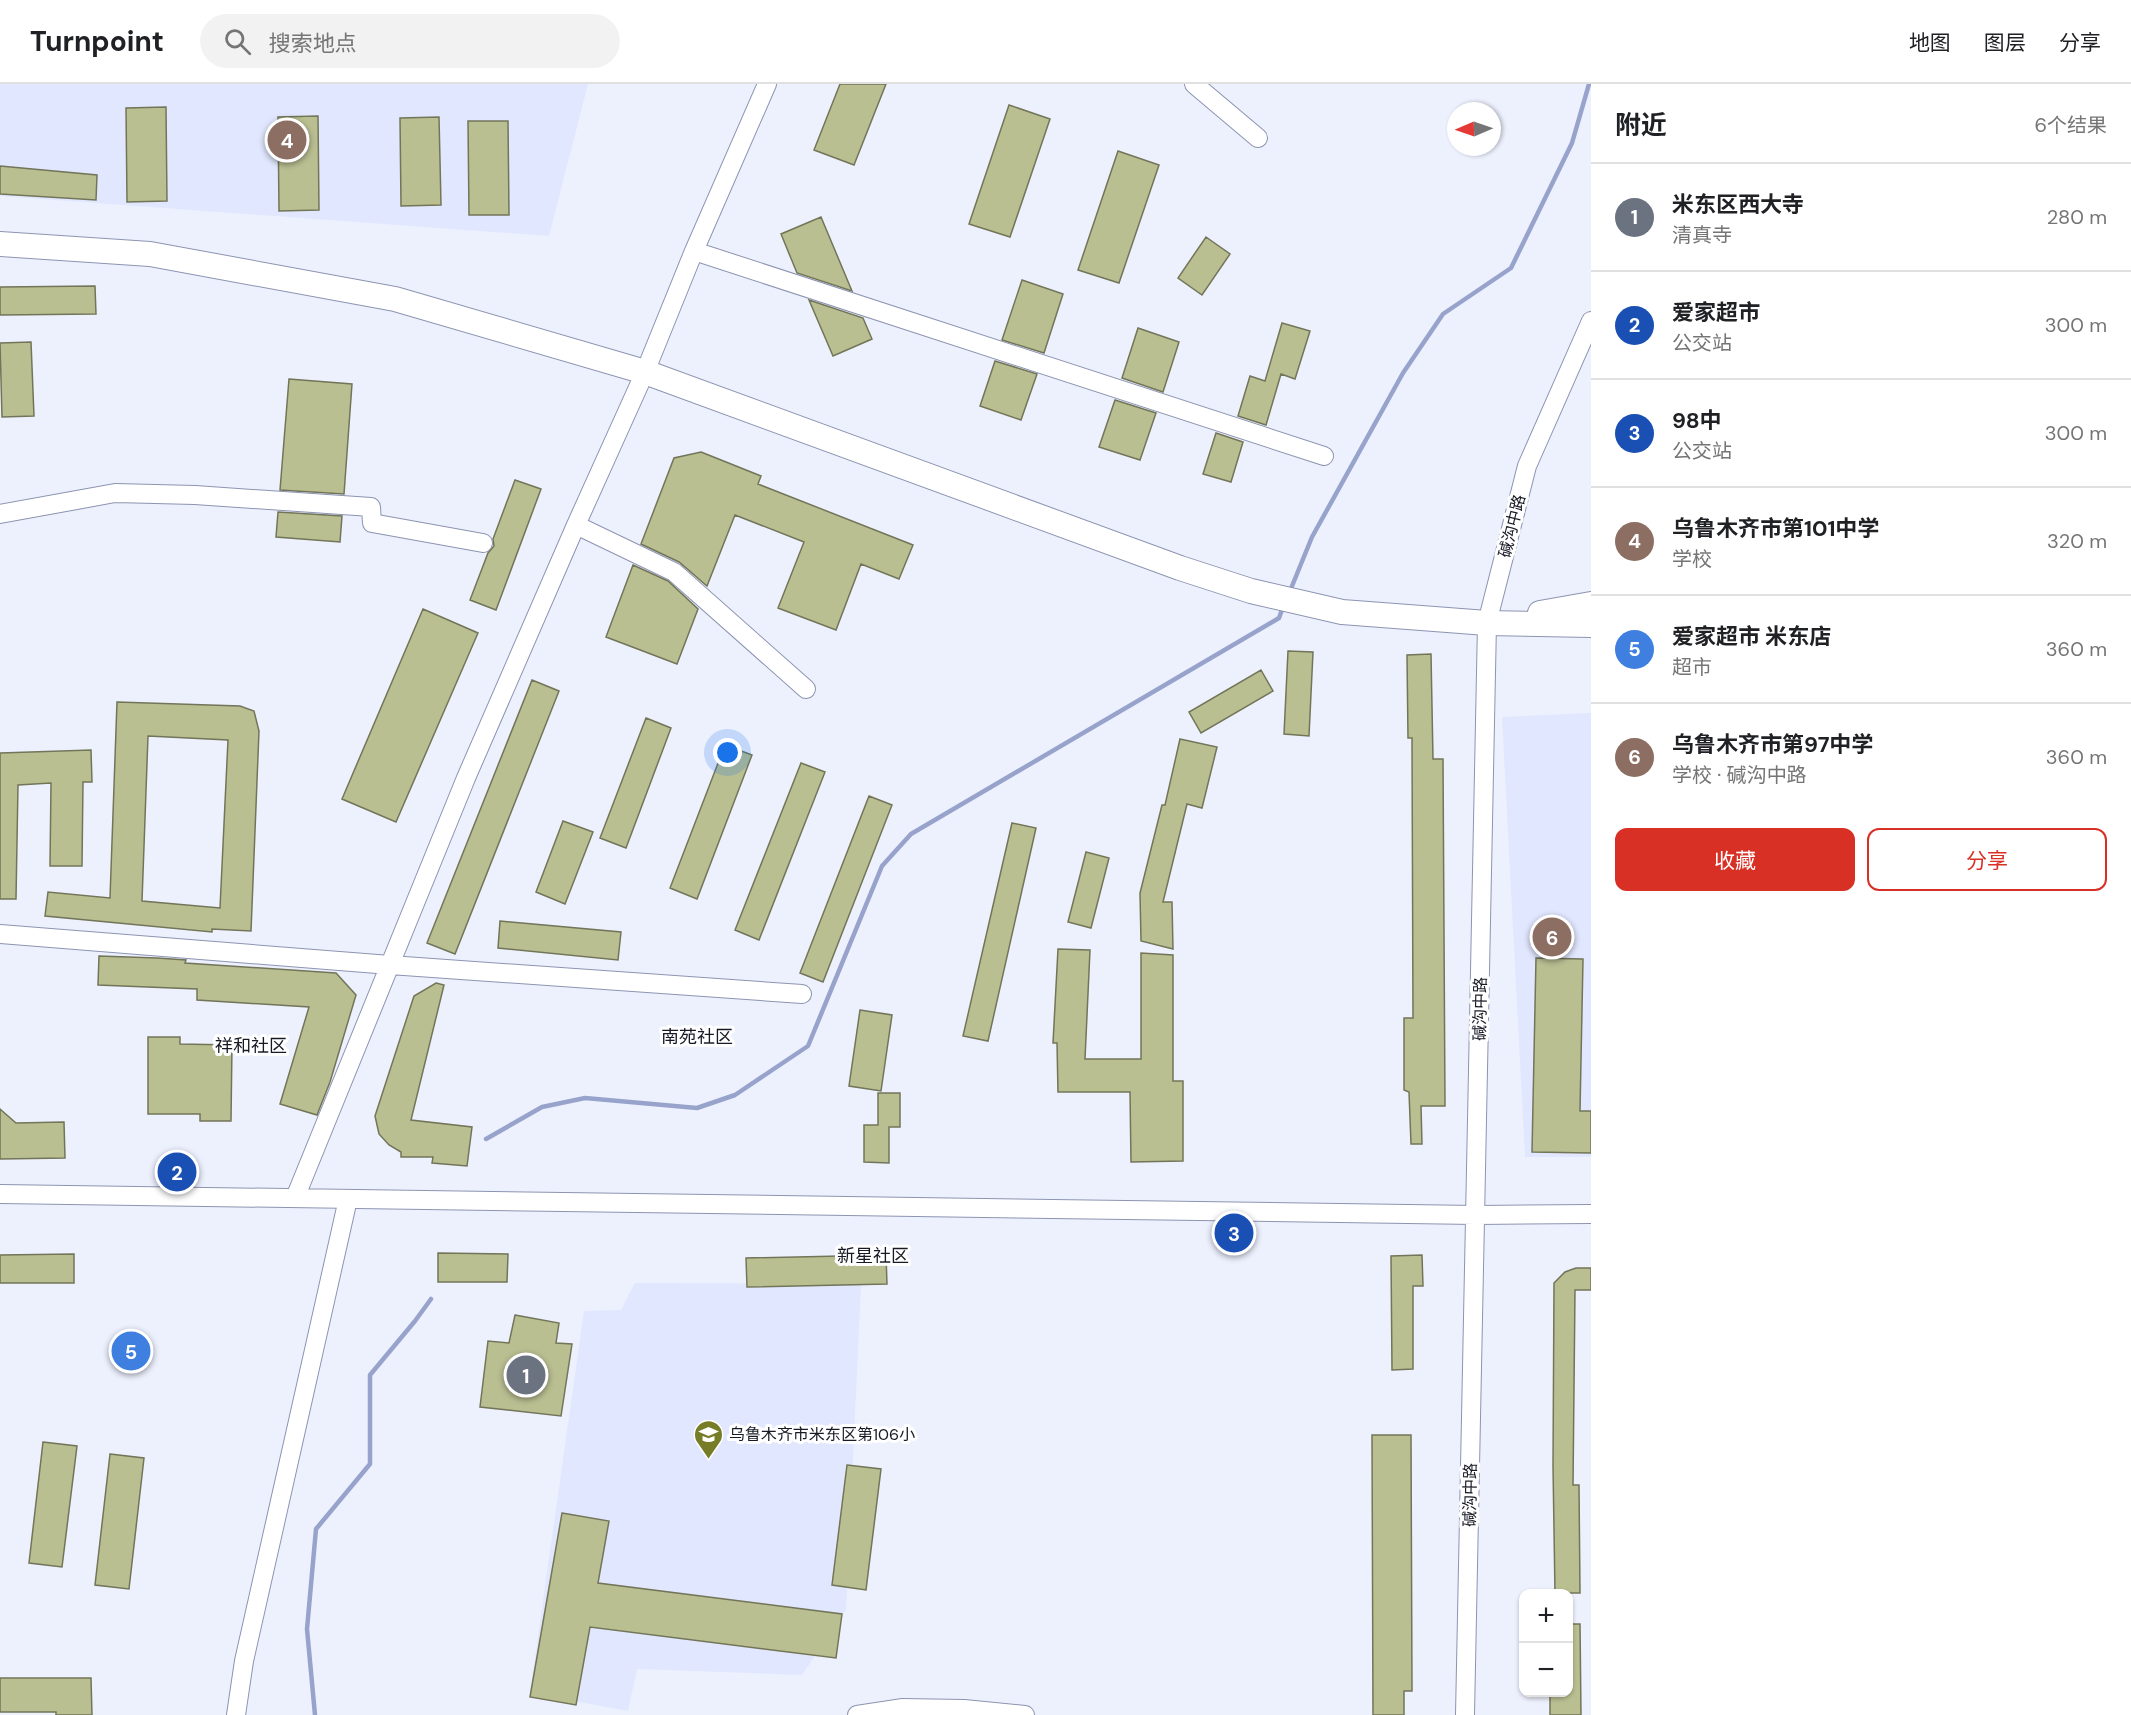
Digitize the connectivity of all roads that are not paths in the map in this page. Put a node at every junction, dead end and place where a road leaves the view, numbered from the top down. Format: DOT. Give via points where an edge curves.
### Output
graph roads {
  1 [pos="767,84"];
  2 [pos="1194,84"];
  3 [pos="1258,138"];
  4 [pos="0,244"];
  5 [pos="694,251"];
  6 [pos="1591,321"];
  7 [pos="645,372"];
  8 [pos="1324,456"];
  9 [pos="0,514"];
  10 [pos="576,525"];
  11 [pos="483,543"];
  12 [pos="1591,604"];
  13 [pos="1487,623"];
  14 [pos="1591,625"];
  15 [pos="806,689"];
  16 [pos="0,934"];
  17 [pos="390,965"];
  18 [pos="802,993"];
  19 [pos="0,1194"];
  20 [pos="295,1198"];
  21 [pos="348,1199"];
  22 [pos="1591,1214"];
  23 [pos="1476,1215"];
  24 [pos="236,1715"];
  25 [pos="857,1715"];
  26 [pos="1024,1715"];
  27 [pos="1465,1715"];
  1 -- 5 [label="street"];
  2 -- 3 [label="street"];
  4 -- 7 [label="main road" via="150,254 395,299"];
  5 -- 7 [label="street"];
  5 -- 8 [label="street"];
  6 -- 13 [label="street, 碱沟中路" via="1527,466"];
  7 -- 10 [label="street"];
  7 -- 13 [label="main road" via="1251,591 1342,612"];
  9 -- 11 [label="street" via="115,493 195,495 371,507 372,523"];
  10 -- 15 [label="street" via="674,572"];
  10 -- 17 [label="street"];
  12 -- 13 [label="main road"];
  13 -- 14 [label="main road"];
  13 -- 23 [label="street, 碱沟中路"];
  16 -- 17 [label="street"];
  17 -- 18 [label="street"];
  17 -- 20 [label="street"];
  19 -- 20 [label="street"];
  20 -- 21 [label="street"];
  21 -- 23 [label="street"];
  21 -- 24 [label="street" via="244,1660"];
  22 -- 23 [label="street"];
  23 -- 27 [label="street, 碱沟中路"];
  25 -- 26 [label="street" via="903,1708"];
}
